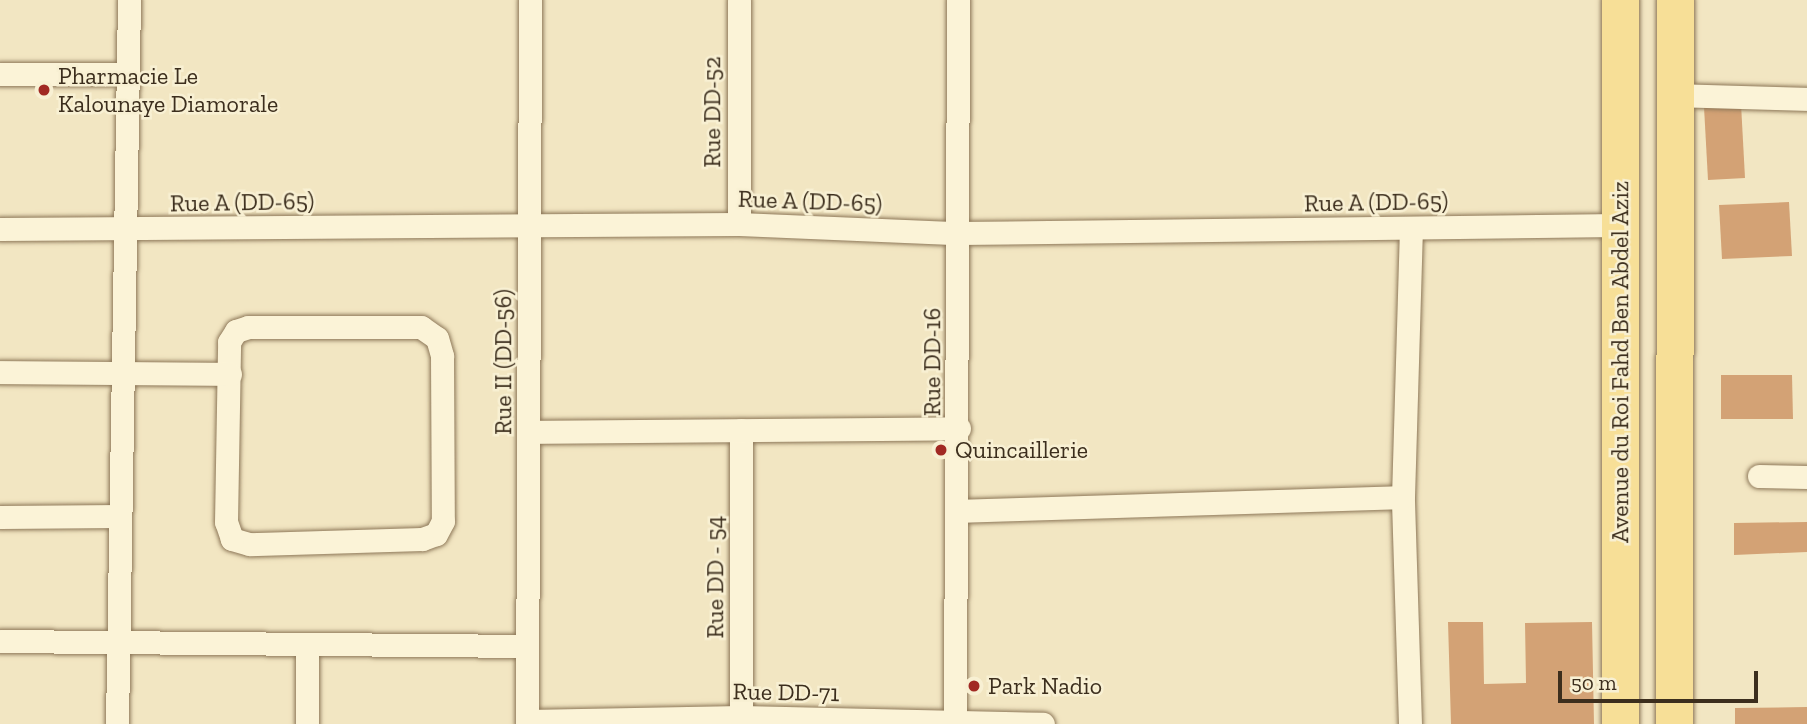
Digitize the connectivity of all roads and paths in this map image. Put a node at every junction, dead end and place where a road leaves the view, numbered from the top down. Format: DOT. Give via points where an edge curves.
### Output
graph roads {
  1 [pos="129,0"];
  2 [pos="530,0"];
  3 [pos="738,0"];
  4 [pos="958,0"];
  5 [pos="1620,0"];
  6 [pos="1675,0"];
  7 [pos="0,74"];
  8 [pos="128,75"];
  9 [pos="1675,95"];
  10 [pos="1807,99"];
  11 [pos="530,224"];
  12 [pos="739,225"];
  13 [pos="1619,225"];
  14 [pos="1411,228"];
  15 [pos="0,229"];
  16 [pos="123,230"];
  17 [pos="958,233"];
  18 [pos="0,372"];
  19 [pos="122,372"];
  20 [pos="230,374"];
  21 [pos="958,428"];
  22 [pos="741,430"];
  23 [pos="529,432"];
  24 [pos="1759,476"];
  25 [pos="1807,477"];
  26 [pos="1403,498"];
  27 [pos="958,511"];
  28 [pos="120,516"];
  29 [pos="0,517"];
  30 [pos="0,640"];
  31 [pos="119,640"];
  32 [pos="307,644"];
  33 [pos="527,646"];
  34 [pos="741,720"];
  35 [pos="955,722"];
  36 [pos="527,723"];
  37 [pos="117,724"];
  38 [pos="307,724"];
  39 [pos="1043,724"];
  40 [pos="1410,724"];
  41 [pos="1620,724"];
  42 [pos="1674,724"];
  1 -- 8 [label="street"];
  2 -- 11 [label="street, Rue II (DD-56)"];
  3 -- 12 [label="street, Rue DD-52"];
  4 -- 17 [label="street, Rue DD-16"];
  5 -- 13 [label="main road, Avenue du Roi Fahd Ben Abdel Aziz"];
  6 -- 9 [label="main road"];
  7 -- 8 [label="street"];
  8 -- 16 [label="street"];
  9 -- 10 [label="street"];
  9 -- 42 [label="main road"];
  11 -- 12 [label="street, Rue A (DD-65)"];
  11 -- 16 [label="street, Rue A (DD-65)"];
  11 -- 23 [label="street, Rue II (DD-56)"];
  12 -- 17 [label="street, Rue A (DD-65)"];
  13 -- 14 [label="street, Rue A (DD-65)"];
  13 -- 41 [label="main road, Avenue du Roi Fahd Ben Abdel Aziz"];
  14 -- 17 [label="street, Rue A (DD-65)"];
  14 -- 26 [label="street"];
  15 -- 16 [label="street, Rue A (DD-65)"];
  16 -- 19 [label="street"];
  17 -- 21 [label="street, Rue DD-16"];
  18 -- 19 [label="street"];
  19 -- 20 [label="street"];
  19 -- 28 [label="street"];
  20 -- 20 [label="street" via="229,342 236,331 248,327 421,327 437,338 442,356 443,521 436,534 422,539 276,544 232,539 226,522"];
  21 -- 22 [label="street"];
  21 -- 27 [label="street, Rue DD-16"];
  22 -- 23 [label="street"];
  22 -- 34 [label="street, Rue DD - 54"];
  23 -- 33 [label="street, Rue II (DD-56)"];
  24 -- 25 [label="street"];
  26 -- 27 [label="street"];
  26 -- 40 [label="street"];
  27 -- 35 [label="street, Rue DD-16"];
  28 -- 29 [label="street"];
  28 -- 31 [label="street"];
  30 -- 31 [label="street"];
  31 -- 32 [label="street"];
  31 -- 37 [label="street"];
  32 -- 33 [label="street"];
  32 -- 38 [label="street"];
  33 -- 36 [label="street, Rue II (DD-56)"];
  34 -- 35 [label="street, Rue DD-71"];
  34 -- 36 [label="street, Rue DD-71"];
  35 -- 39 [label="street, Rue DD-71"];
}
